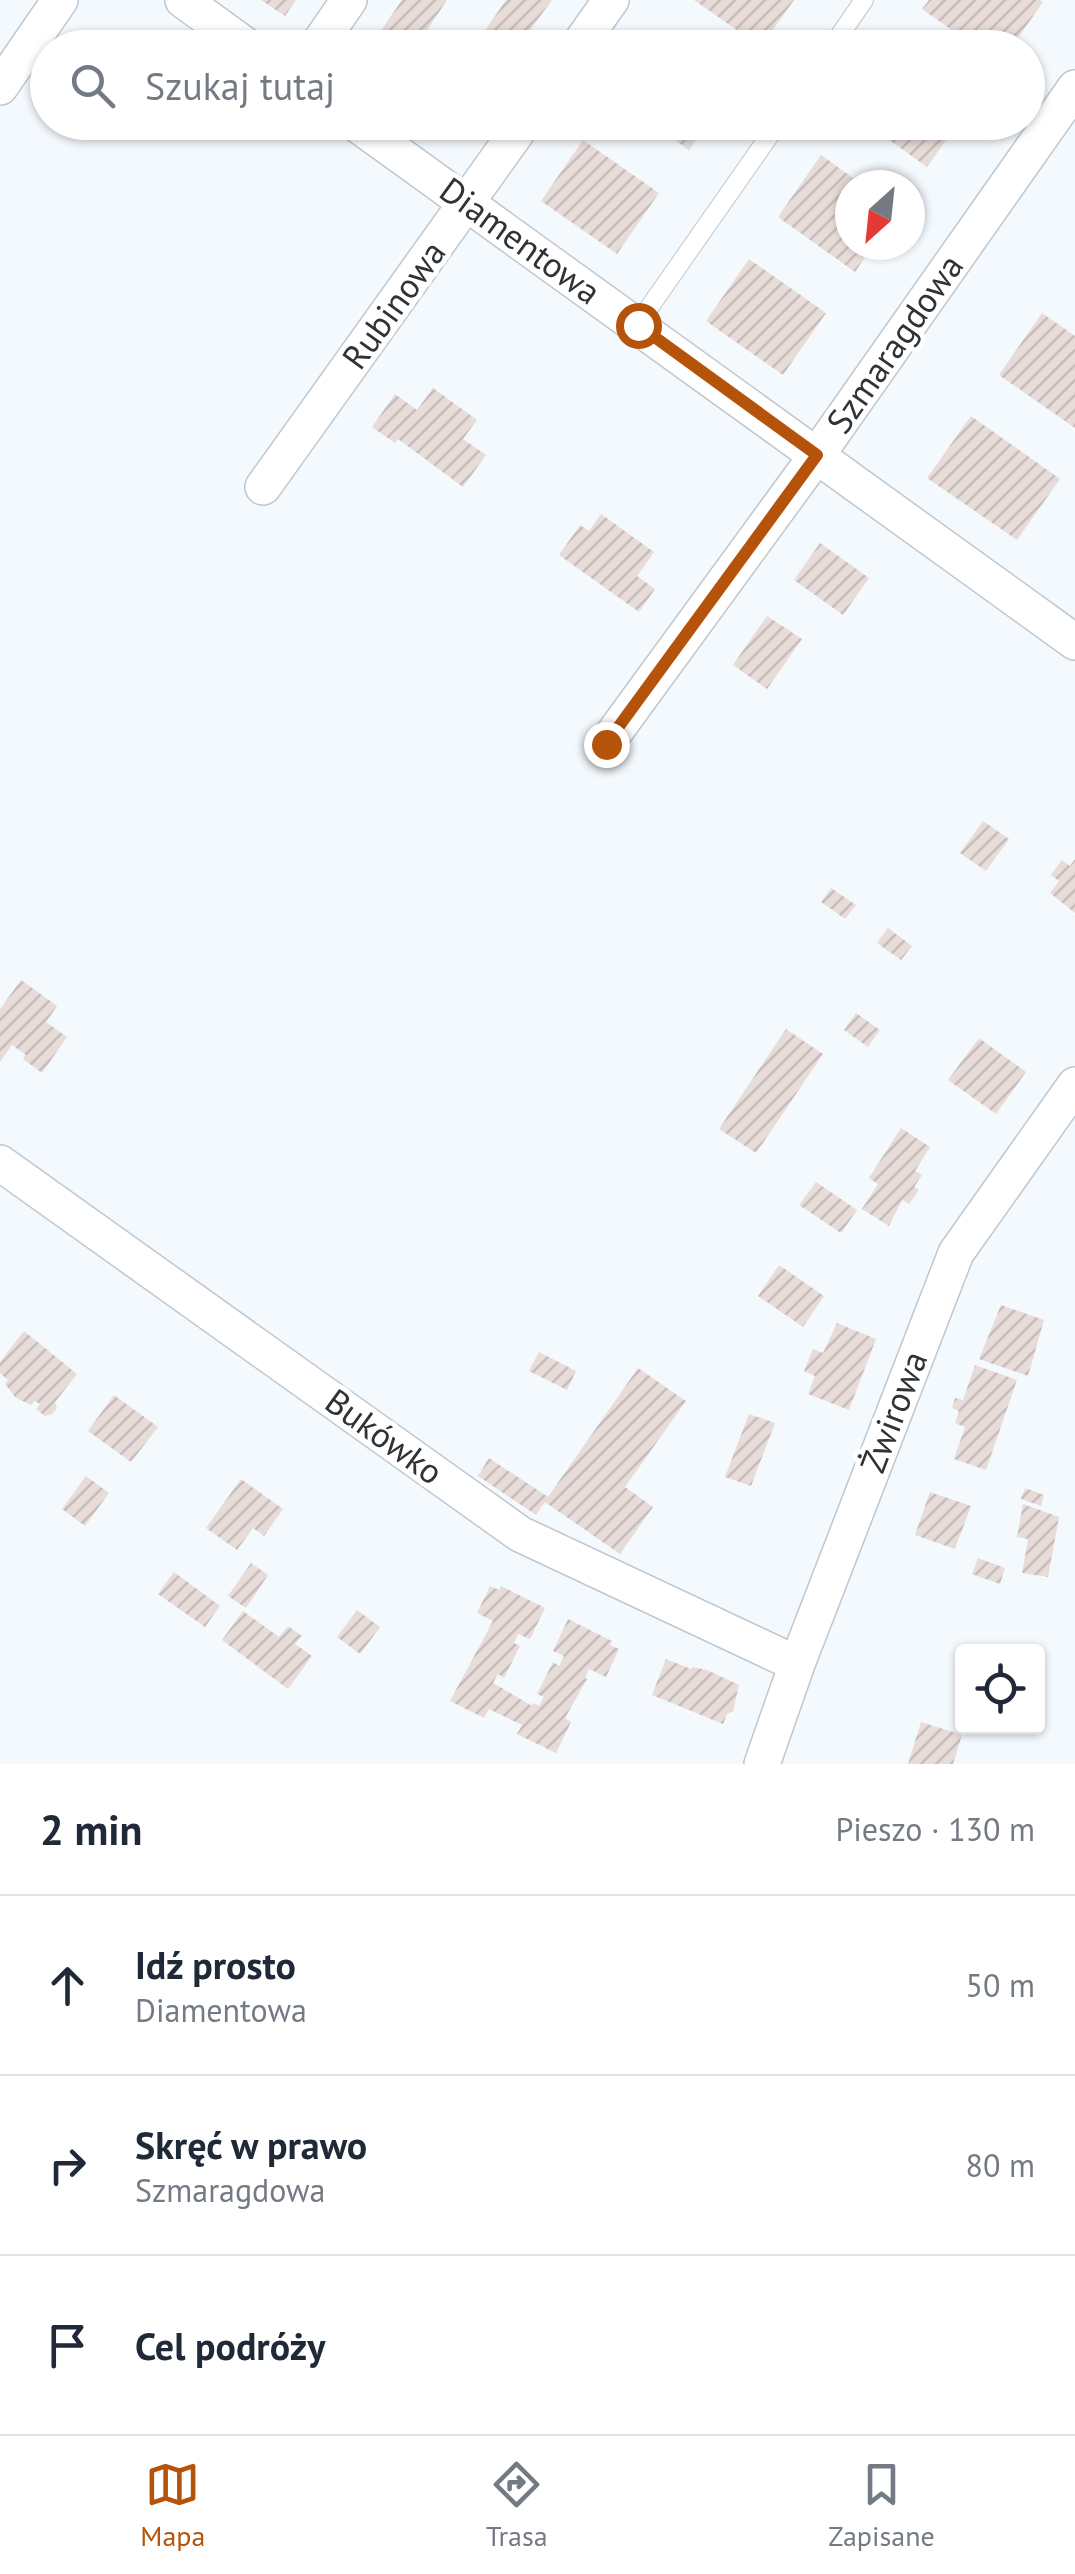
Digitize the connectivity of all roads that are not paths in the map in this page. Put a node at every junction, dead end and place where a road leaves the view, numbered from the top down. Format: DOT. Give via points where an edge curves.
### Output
graph roads {
  1 [pos="60,0"];
  2 [pos="183,0"];
  3 [pos="349,0"];
  4 [pos="611,0"];
  5 [pos="864,0"];
  6 [pos="39,30"];
  7 [pos="224,30"];
  8 [pos="328,30"];
  9 [pos="590,30"];
  10 [pos="843,30"];
  11 [pos="30,44"];
  12 [pos="0,87"];
  13 [pos="1075,88"];
  14 [pos="1045,131"];
  15 [pos="379,140"];
  16 [pos="511,140"];
  17 [pos="766,140"];
  18 [pos="1038,140"];
  19 [pos="467,202"];
  20 [pos="638,325"];
  21 [pos="817,455"];
  22 [pos="263,487"];
  23 [pos="1075,642"];
  24 [pos="606,744"];
  25 [pos="1075,1085"];
  26 [pos="0,1163"];
  27 [pos="797,1664"];
  28 [pos="762,1764"];
  1 -- 6 [label="street"];
  2 -- 7 [label="street"];
  3 -- 8 [label="street"];
  4 -- 9 [label="street"];
  5 -- 10 [label="lane"];
  11 -- 12 [label="street"];
  13 -- 14 [label="street, Szmaragdowa"];
  15 -- 19 [label="street, Diamentowa"];
  16 -- 19 [label="street, Rubinowa"];
  17 -- 20 [label="lane"];
  18 -- 21 [label="street, Szmaragdowa"];
  19 -- 20 [label="street, Diamentowa"];
  19 -- 22 [label="street, Rubinowa"];
  20 -- 21 [label="street, Diamentowa"];
  21 -- 23 [label="street, Diamentowa"];
  21 -- 24 [label="street, Szmaragdowa"];
  25 -- 27 [label="street, Żwirowa" via="956,1253"];
  26 -- 27 [label="street, Bukówko" via="520,1534"];
  27 -- 28 [label="street, Żwirowa"];
}
